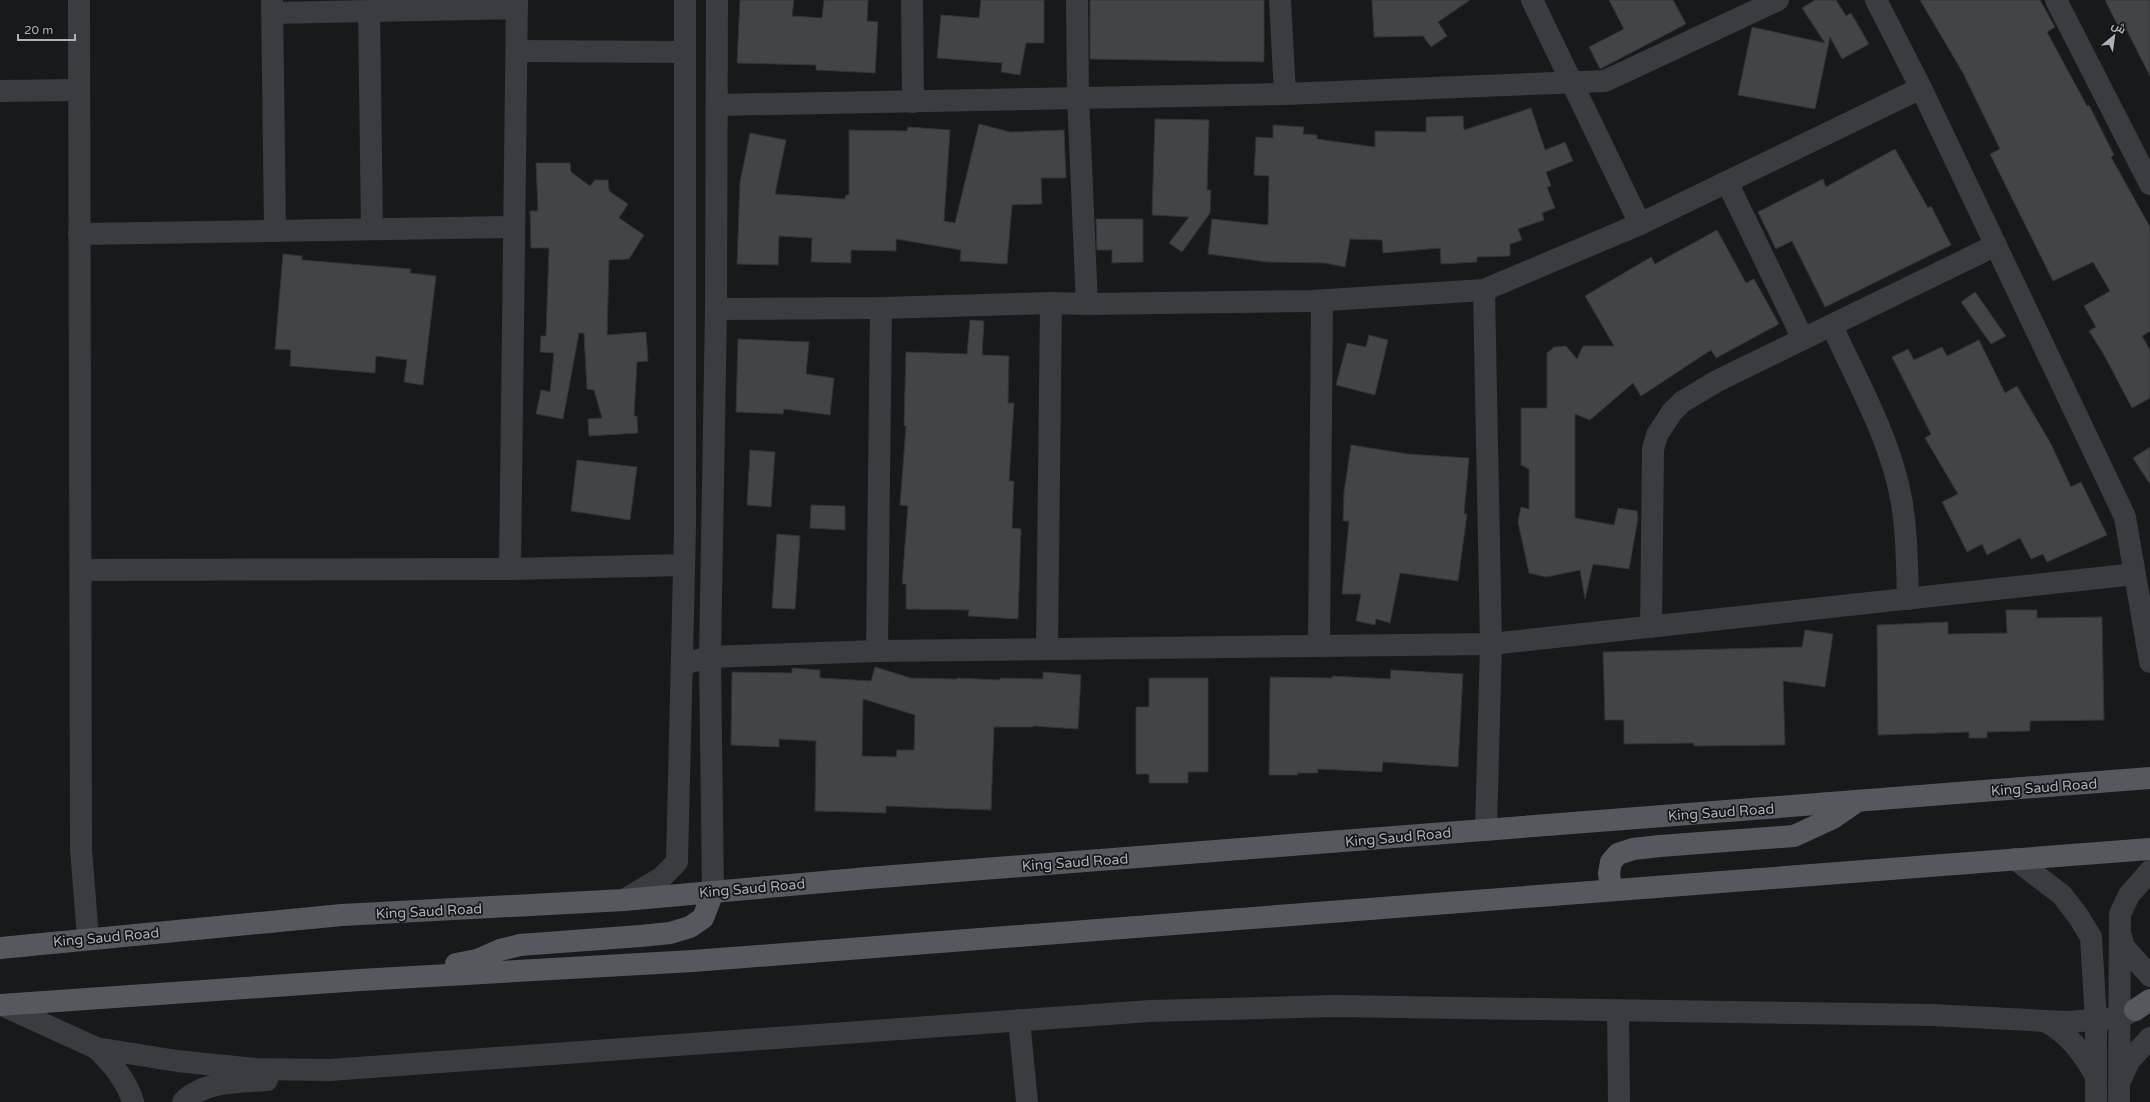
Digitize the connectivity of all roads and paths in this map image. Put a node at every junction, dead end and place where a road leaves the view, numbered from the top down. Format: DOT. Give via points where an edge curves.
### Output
graph roads {
  1 [pos="79,0"];
  2 [pos="685,0"];
  3 [pos="717,0"];
  4 [pos="912,0"];
  5 [pos="1077,0"];
  6 [pos="1280,0"];
  7 [pos="1532,0"];
  8 [pos="1778,0"];
  9 [pos="1876,0"];
  10 [pos="2056,0"];
  11 [pos="517,4"];
  12 [pos="272,7"];
  13 [pos="369,11"];
  14 [pos="517,51"];
  15 [pos="685,52"];
  16 [pos="1572,83"];
  17 [pos="1921,88"];
  18 [pos="79,90"];
  19 [pos="0,91"];
  20 [pos="1285,94"];
  21 [pos="1078,96"];
  22 [pos="913,102"];
  23 [pos="718,105"];
  24 [pos="1727,182"];
  25 [pos="2150,184"];
  26 [pos="1640,224"];
  27 [pos="514,227"];
  28 [pos="372,229"];
  29 [pos="275,231"];
  30 [pos="79,234"];
  31 [pos="1996,245"];
  32 [pos="1484,290"];
  33 [pos="1322,300"];
  34 [pos="1051,303"];
  35 [pos="1087,304"];
  36 [pos="881,308"];
  37 [pos="716,309"];
  38 [pos="1832,326"];
  39 [pos="1803,340"];
  40 [pos="684,565"];
  41 [pos="510,569"];
  42 [pos="81,570"];
  43 [pos="2135,574"];
  44 [pos="1908,599"];
  45 [pos="1651,627"];
  46 [pos="1491,644"];
  47 [pos="1319,646"];
  48 [pos="1047,649"];
  49 [pos="877,651"];
  50 [pos="710,657"];
  51 [pos="2150,662"];
  52 [pos="682,664"];
  53 [pos="2150,778"];
  54 [pos="1857,801"];
  55 [pos="1486,830"];
  56 [pos="2150,849"];
  57 [pos="2015,859"];
  58 [pos="2150,871"];
  59 [pos="1616,890"];
  60 [pos="714,892"];
  61 [pos="624,900"];
  62 [pos="2118,930"];
  63 [pos="2091,937"];
  64 [pos="88,938"];
  65 [pos="0,948"];
  66 [pos="2150,976"];
  67 [pos="360,980"];
  68 [pos="1,1005"];
  69 [pos="1618,1010"];
  70 [pos="2138,1010"];
  71 [pos="1019,1020"];
  72 [pos="2096,1020"];
  73 [pos="2044,1021"];
  74 [pos="2150,1038"];
  75 [pos="96,1048"];
  76 [pos="330,1070"];
  77 [pos="2096,1076"];
  78 [pos="2119,1093"];
  79 [pos="134,1102"];
  80 [pos="183,1102"];
  81 [pos="1026,1102"];
  82 [pos="1619,1102"];
  83 [pos="2096,1102"];
  1 -- 18 [label="street"];
  2 -- 15 [label="street"];
  3 -- 23 [label="street"];
  4 -- 22 [label="street"];
  5 -- 21 [label="street"];
  6 -- 20 [label="street"];
  7 -- 16 [label="street"];
  8 -- 16 [label="street" via="1605,81"];
  9 -- 17 [label="street"];
  10 -- 25 [label="street"];
  11 -- 13 [label="street"];
  11 -- 14 [label="street"];
  12 -- 13 [label="street"];
  12 -- 29 [label="street"];
  13 -- 28 [label="street"];
  14 -- 15 [label="street"];
  14 -- 27 [label="street"];
  15 -- 40 [label="street"];
  16 -- 20 [label="street"];
  16 -- 26 [label="street"];
  17 -- 24 [label="street"];
  17 -- 31 [label="street"];
  18 -- 19 [label="street"];
  18 -- 30 [label="street"];
  20 -- 21 [label="street"];
  21 -- 22 [label="street"];
  21 -- 35 [label="street"];
  22 -- 23 [label="street"];
  23 -- 37 [label="street"];
  24 -- 26 [label="street"];
  24 -- 39 [label="street"];
  26 -- 32 [label="street"];
  27 -- 28 [label="street"];
  27 -- 41 [label="street"];
  28 -- 29 [label="street"];
  29 -- 30 [label="street"];
  30 -- 42 [label="street"];
  31 -- 38 [label="street"];
  31 -- 43 [label="street" via="2125,517"];
  32 -- 33 [label="street"];
  32 -- 46 [label="street"];
  33 -- 35 [label="street"];
  33 -- 47 [label="street"];
  34 -- 35 [label="street"];
  34 -- 36 [label="street"];
  34 -- 48 [label="street"];
  36 -- 37 [label="street"];
  36 -- 49 [label="street"];
  37 -- 50 [label="street"];
  38 -- 39 [label="street"];
  38 -- 44 [label="street" via="1893,467 1901,499"];
  39 -- 45 [label="street" via="1693,394 1663,423 1657,436 1651,463"];
  40 -- 41 [label="street"];
  40 -- 52 [label="street"];
  41 -- 42 [label="street"];
  42 -- 64 [label="street" via="81,849"];
  43 -- 44 [label="street"];
  43 -- 51 [label="street"];
  44 -- 45 [label="street"];
  45 -- 46 [label="street"];
  46 -- 47 [label="street"];
  46 -- 55 [label="street"];
  47 -- 48 [label="street"];
  48 -- 49 [label="street"];
  49 -- 50 [label="street"];
  50 -- 52 [label="street"];
  50 -- 60 [label="street"];
  52 -- 61 [label="street" via="677,862 661,878"];
  53 -- 54 [label="main road, King Saud Road"];
  54 -- 55 [label="main road, King Saud Road"];
  54 -- 59 [label="main road" via="1833,818 1794,836 1660,846 1633,849 1618,854 1611,862 1609,872 1610,882"];
  55 -- 60 [label="main road, King Saud Road"];
  56 -- 57 [label="main road"];
  57 -- 59 [label="main road"];
  57 -- 63 [label="street" via="2062,895"];
  58 -- 62 [label="street" via="2129,895 2120,914"];
  59 -- 67 [label="main road" via="693,961"];
  60 -- 61 [label="main road, King Saud Road"];
  60 -- 67 [label="main road" via="703,918 683,929 640,936 520,945 477,960"];
  61 -- 64 [label="main road, King Saud Road" via="342,915"];
  62 -- 63 [label="street"];
  62 -- 66 [label="street" via="2124,947"];
  62 -- 70 [label="street"];
  63 -- 72 [label="street"];
  64 -- 65 [label="main road, King Saud Road"];
  67 -- 68 [label="main road"];
  68 -- 75 [label="street"];
  69 -- 71 [label="street" via="1334,1006 1150,1011"];
  69 -- 73 [label="street" via="1923,1015"];
  69 -- 82 [label="street"];
  70 -- 72 [label="street"];
  70 -- 78 [label="street"];
  71 -- 76 [label="street"];
  71 -- 81 [label="street"];
  72 -- 73 [label="street"];
  72 -- 77 [label="street"];
  73 -- 77 [label="street" via="2063,1032 2074,1043"];
  74 -- 78 [label="street" via="2129,1061"];
  75 -- 76 [label="street" via="177,1062 255,1069"];
  75 -- 79 [label="street" via="117,1072"];
  76 -- 80 [label="street" via="223,1084 195,1092"];
  77 -- 83 [label="street"];
}
